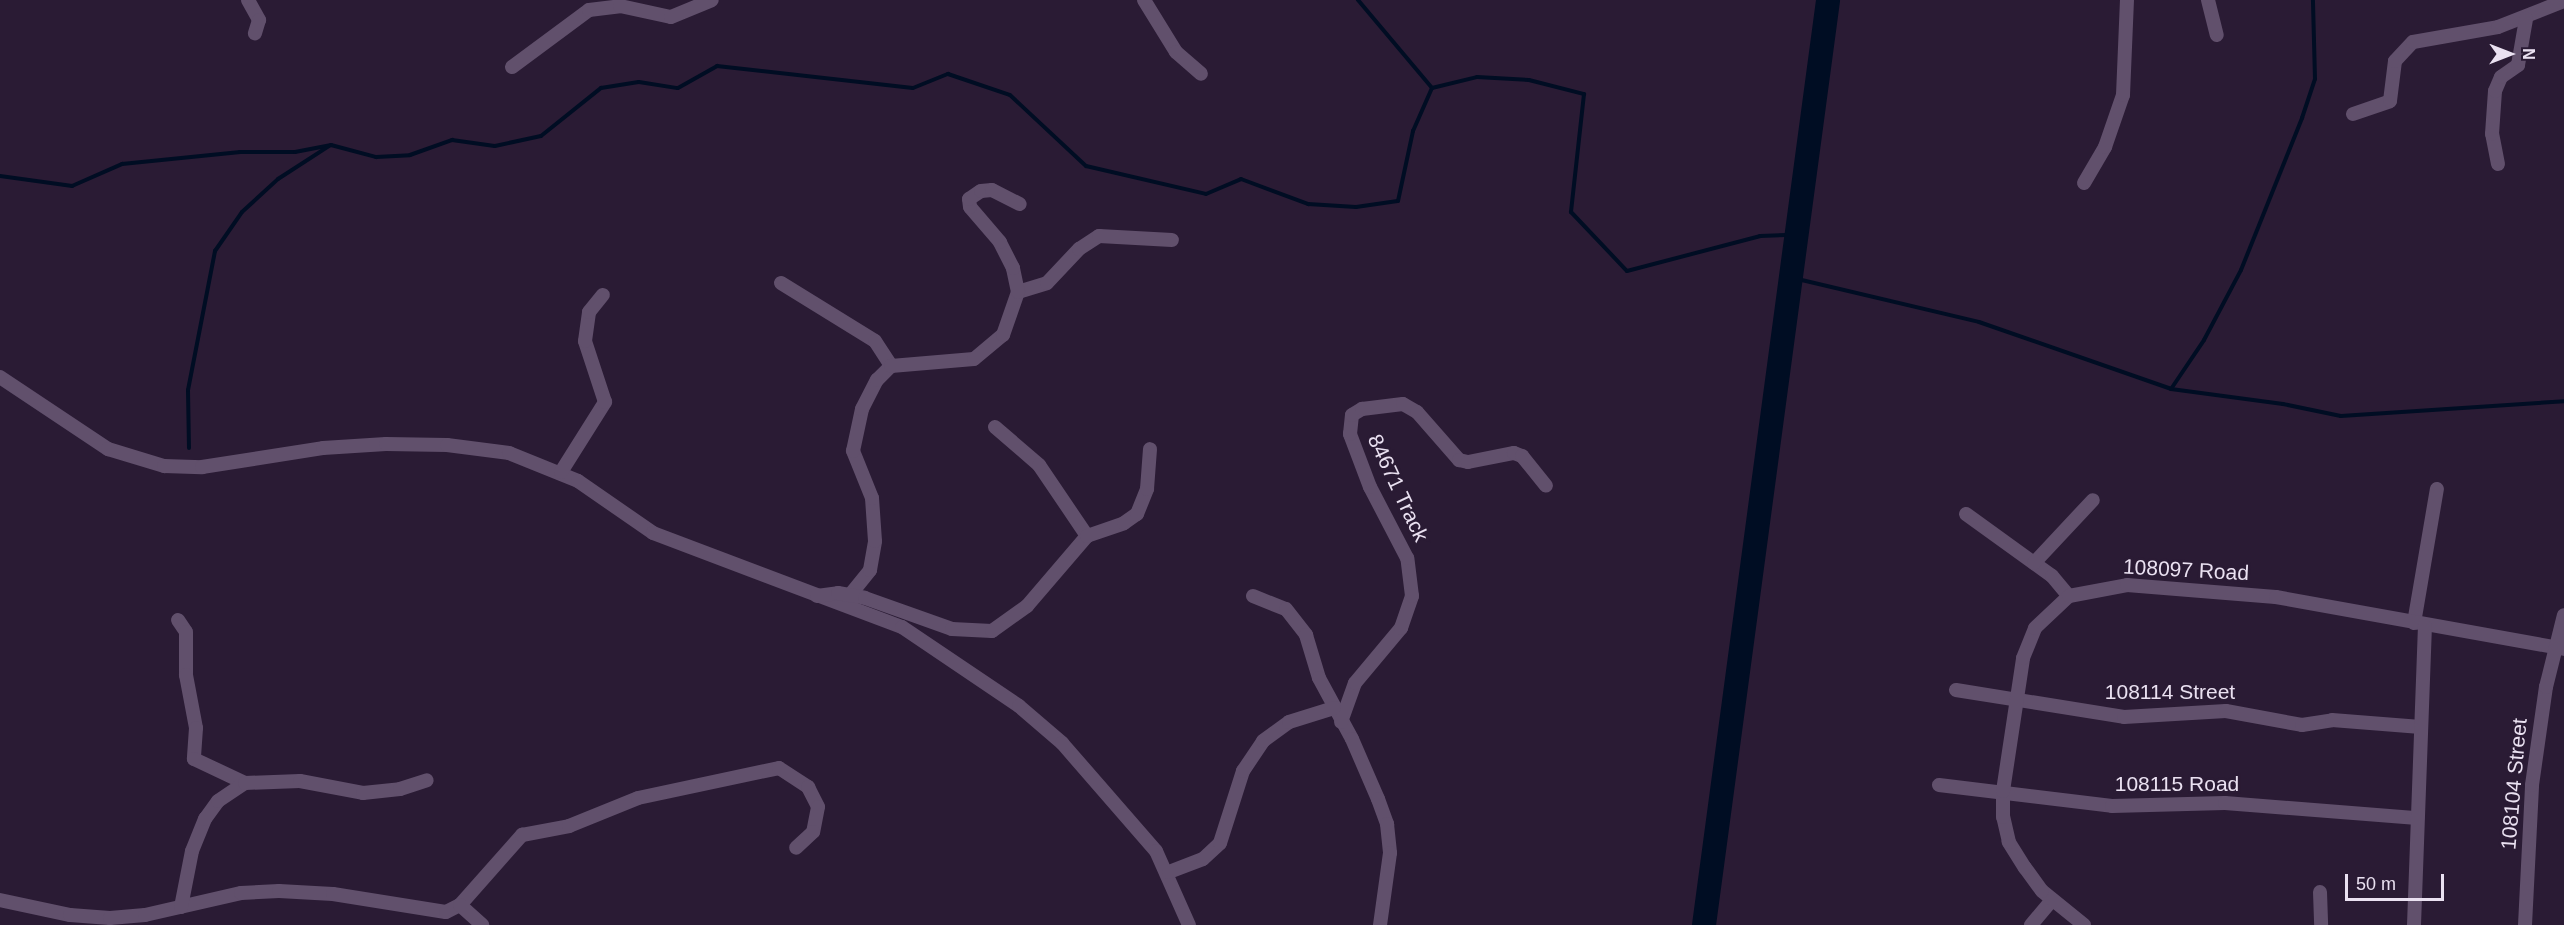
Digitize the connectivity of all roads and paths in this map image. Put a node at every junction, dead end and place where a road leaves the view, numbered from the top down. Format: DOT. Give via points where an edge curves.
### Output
graph roads {
  1 [pos="248,0"];
  2 [pos="712,0"];
  3 [pos="1144,0"];
  4 [pos="2127,0"];
  5 [pos="2208,0"];
  6 [pos="2564,1"];
  7 [pos="2526,19"];
  8 [pos="255,33"];
  9 [pos="2217,35"];
  10 [pos="512,67"];
  11 [pos="1201,74"];
  12 [pos="2353,114"];
  13 [pos="2498,164"];
  14 [pos="2084,183"];
  15 [pos="1020,204"];
  16 [pos="1172,240"];
  17 [pos="781,283"];
  18 [pos="1018,292"];
  19 [pos="603,295"];
  20 [pos="891,366"];
  21 [pos="0,377"];
  22 [pos="995,427"];
  23 [pos="1150,449"];
  24 [pos="561,472"];
  25 [pos="1546,486"];
  26 [pos="2437,489"];
  27 [pos="2093,500"];
  28 [pos="1966,514"];
  29 [pos="1087,536"];
  30 [pos="2034,563"];
  31 [pos="850,595"];
  32 [pos="815,596"];
  33 [pos="1253,596"];
  34 [pos="2069,596"];
  35 [pos="2564,615"];
  36 [pos="178,620"];
  37 [pos="2419,624"];
  38 [pos="2561,649"];
  39 [pos="1956,690"];
  40 [pos="2016,700"];
  41 [pos="1334,708"];
  42 [pos="1341,722"];
  43 [pos="2421,727"];
  44 [pos="428,780"];
  45 [pos="245,783"];
  46 [pos="1939,785"];
  47 [pos="2003,791"];
  48 [pos="2417,818"];
  49 [pos="796,848"];
  50 [pos="1169,872"];
  51 [pos="2320,892"];
  52 [pos="0,900"];
  53 [pos="2052,900"];
  54 [pos="460,905"];
  55 [pos="181,907"];
  56 [pos="91,917"];
  57 [pos="103,925"];
  58 [pos="482,925"];
  59 [pos="1190,925"];
  60 [pos="1380,925"];
  61 [pos="2031,925"];
  62 [pos="2084,925"];
  63 [pos="2321,925"];
  64 [pos="2414,925"];
  65 [pos="2525,925"];
  1 -- 8 [label="street" via="259,20"];
  2 -- 10 [label="street" via="671,17 620,6 589,10"];
  3 -- 11 [label="street" via="1176,52"];
  4 -- 14 [label="street" via="2123,95 2105,147"];
  5 -- 9 [label="street"];
  6 -- 7 [label="street"];
  7 -- 12 [label="street" via="2414,42 2395,61 2390,101"];
  7 -- 13 [label="street" via="2518,65 2501,77 2495,91 2492,134"];
  15 -- 18 [label="street" via="992,190 981,191 969,200 970,207 1008,256"];
  16 -- 18 [label="street" via="1099,236 1079,249 1047,283"];
  17 -- 20 [label="street" via="875,341"];
  18 -- 20 [label="street" via="1003,334 974,358"];
  19 -- 24 [label="street" via="589,312 585,341 604,402"];
  20 -- 31 [label="street" via="870,392 853,440 855,462 872,498 876,524 870,570"];
  21 -- 24 [label="street" via="108,449 164,466 202,467 323,448 417,443 509,453"];
  22 -- 29 [label="street" via="1039,465"];
  23 -- 29 [label="street" via="1147,489 1137,514 1124,523"];
  24 -- 32 [label="street" via="653,533"];
  25 -- 42 [label="street, 84671 Track" via="1522,456 1514,453 1468,462 1459,460 1416,412 1403,404 1362,409 1352,415 1350,434 1370,487 1407,558 1412,596 1401,628 1355,683"];
  26 -- 37 [label="street"];
  27 -- 30 [label="street"];
  28 -- 30 [label="street"];
  29 -- 31 [label="street" via="1027,606 992,631 952,629 883,602"];
  30 -- 34 [label="street"];
  31 -- 32 [label="street"];
  32 -- 50 [label="street" via="902,627 1019,706 1062,743 1149,841"];
  33 -- 41 [label="street" via="1279,604 1297,620 1309,640 1319,678"];
  34 -- 37 [label="street, 108097 Road" via="2110,587 2155,586 2276,597"];
  34 -- 40 [label="street, 108097 Road" via="2043,618 2029,641"];
  35 -- 38 [label="street, 108104 Street"];
  36 -- 45 [label="street" via="186,632 186,675 196,728 194,759"];
  37 -- 38 [label="street, 108097 Road"];
  37 -- 43 [label="street"];
  38 -- 65 [label="street, 108104 Street" via="2546,687 2532,785"];
  39 -- 40 [label="street, 108114 Street"];
  40 -- 43 [label="street, 108114 Street" via="2124,717 2226,711 2302,725 2332,720"];
  40 -- 47 [label="street, 108097 Road"];
  41 -- 42 [label="street"];
  41 -- 50 [label="street" via="1289,722 1263,741 1243,771 1220,843 1203,859"];
  42 -- 60 [label="street" via="1365,766 1387,824 1389,873"];
  43 -- 48 [label="street"];
  44 -- 45 [label="street" via="400,789 363,793 300,781"];
  45 -- 55 [label="street" via="218,801 205,819 192,851"];
  46 -- 47 [label="street, 108115 Road"];
  47 -- 48 [label="street, 108115 Road" via="2112,806 2225,803"];
  47 -- 53 [label="street, 108097 Road" via="2005,831 2014,855"];
  48 -- 64 [label="street"];
  49 -- 54 [label="street" via="816,824 818,807 814,794 787,771 766,770 638,798 570,826 522,836"];
  50 -- 59 [label="street"];
  51 -- 63 [label="street"];
  52 -- 56 [label="street"];
  53 -- 61 [label="street"];
  53 -- 62 [label="street, 108097 Road"];
  54 -- 55 [label="street" via="436,912 344,896 269,891"];
  54 -- 58 [label="street"];
  55 -- 56 [label="street" via="125,917"];
  56 -- 57 [label="street"];
}
